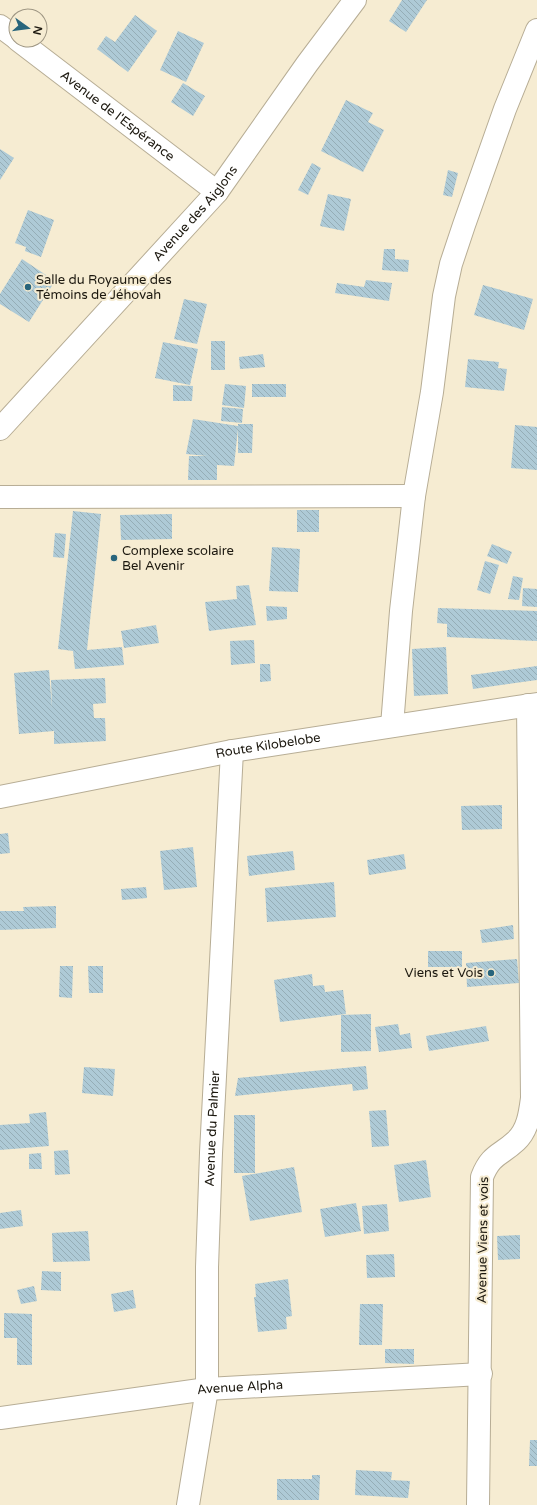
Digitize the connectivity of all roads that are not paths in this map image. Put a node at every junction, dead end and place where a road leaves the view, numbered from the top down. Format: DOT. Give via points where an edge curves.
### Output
graph roads {
  1 [pos="355,0"];
  2 [pos="0,26"];
  3 [pos="537,30"];
  4 [pos="8,32"];
  5 [pos="29,48"];
  6 [pos="217,192"];
  7 [pos="0,429"];
  8 [pos="414,496"];
  9 [pos="0,497"];
  10 [pos="532,705"];
  11 [pos="392,726"];
  12 [pos="232,751"];
  13 [pos="0,797"];
  14 [pos="481,1374"];
  15 [pos="207,1389"];
  16 [pos="0,1418"];
  17 [pos="188,1505"];
  18 [pos="478,1505"];
  1 -- 6 [label="street, Avenue des Aiglons"];
  2 -- 4 [label="street, Avenue de l'Espérance"];
  3 -- 8 [label="street" via="451,264"];
  5 -- 6 [label="street, Avenue de l'Espérance"];
  6 -- 7 [label="street, Avenue des Aiglons"];
  8 -- 9 [label="street"];
  8 -- 11 [label="street"];
  10 -- 11 [label="street, Route Kilobelobe"];
  10 -- 14 [label="street, Avenue Viens et vois" via="532,1098 524,1129 516,1141 487,1163 482,1176"];
  11 -- 12 [label="street, Route Kilobelobe"];
  12 -- 13 [label="street, Route Kilobelobe"];
  12 -- 15 [label="street, Avenue du Palmier" via="211,1153 207,1267"];
  14 -- 15 [label="street, Avenue Alpha"];
  14 -- 18 [label="street, Avenue Viens et vois"];
  15 -- 16 [label="street, Avenue Alpha"];
  15 -- 17 [label="street, Avenue du Palmier"];
}
